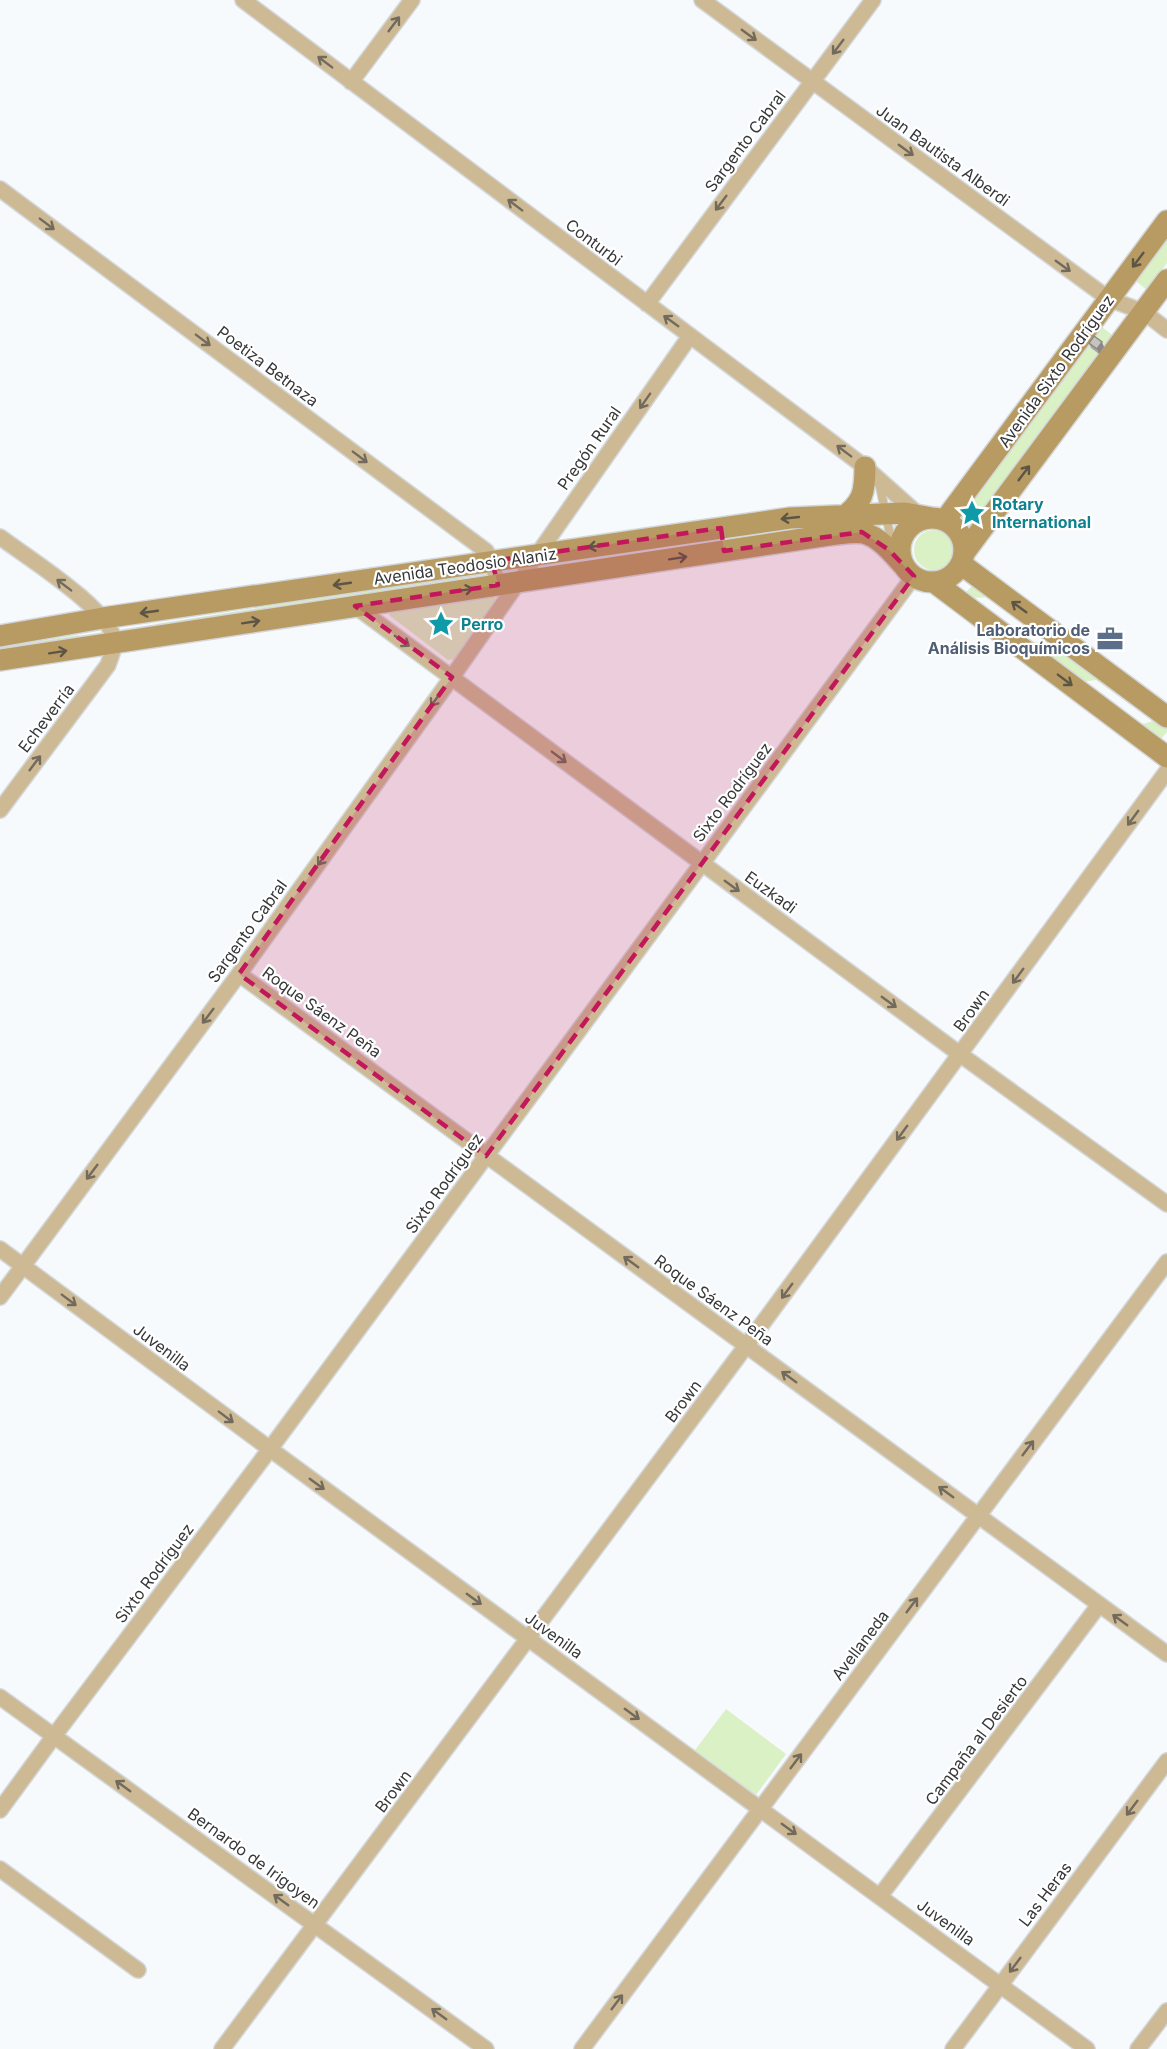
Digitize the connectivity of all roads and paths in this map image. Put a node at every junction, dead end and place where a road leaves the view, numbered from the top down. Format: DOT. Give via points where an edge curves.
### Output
graph roads {
  1 [pos="243,0"];
  2 [pos="412,0"];
  3 [pos="702,0"];
  4 [pos="873,0"];
  5 [pos="812,80"];
  6 [pos="351,82"];
  7 [pos="0,189"];
  8 [pos="1167,221"];
  9 [pos="1167,280"];
  10 [pos="1109,299"];
  11 [pos="647,304"];
  12 [pos="1144,312"];
  13 [pos="1167,330"];
  14 [pos="690,336"];
  15 [pos="872,472"];
  16 [pos="847,514"];
  17 [pos="885,514"];
  18 [pos="933,518"];
  19 [pos="721,528"];
  20 [pos="0,537"];
  21 [pos="817,537"];
  22 [pos="724,551"];
  23 [pos="536,556"];
  24 [pos="962,559"];
  25 [pos="492,561"];
  26 [pos="912,570"];
  27 [pos="508,583"];
  28 [pos="355,606"];
  29 [pos="103,618"];
  30 [pos="0,636"];
  31 [pos="115,643"];
  32 [pos="0,660"];
  33 [pos="452,677"];
  34 [pos="1167,717"];
  35 [pos="1167,758"];
  36 [pos="1167,771"];
  37 [pos="2,802"];
  38 [pos="702,863"];
  39 [pos="239,974"];
  40 [pos="960,1054"];
  41 [pos="486,1156"];
  42 [pos="1167,1204"];
  43 [pos="0,1249"];
  44 [pos="1167,1262"];
  45 [pos="22,1265"];
  46 [pos="0,1297"];
  47 [pos="746,1346"];
  48 [pos="270,1449"];
  49 [pos="979,1516"];
  50 [pos="1100,1605"];
  51 [pos="528,1638"];
  52 [pos="1167,1654"];
  53 [pos="0,1697"];
  54 [pos="54,1736"];
  55 [pos="1167,1761"];
  56 [pos="761,1808"];
  57 [pos="0,1810"];
  58 [pos="0,1869"];
  59 [pos="880,1896"];
  60 [pos="316,1924"];
  61 [pos="138,1970"];
  62 [pos="1000,1985"];
  63 [pos="1167,2011"];
  64 [pos="222,2049"];
  65 [pos="486,2049"];
  66 [pos="582,2049"];
  67 [pos="953,2049"];
  68 [pos="1087,2049"];
  69 [pos="1138,2049"];
  6 -- 1 [label="street, Conturbi, one-way"];
  6 -- 2 [label="street, one-way"];
  3 -- 5 [label="street, Juan Bautista Alberdi, one-way"];
  4 -- 5 [label="street, Sargento Cabral, one-way"];
  5 -- 10 [label="street, Juan Bautista Alberdi, one-way"];
  5 -- 11 [label="street, Sargento Cabral, one-way"];
  11 -- 6 [label="street, Conturbi, one-way"];
  7 -- 25 [label="street, Poetiza Betnaza, one-way" via="477,544"];
  8 -- 10 [label="main road, Avenida Sixto Rodríguez, one-way"];
  9 -- 12 [label="main road, Avenida Sixto Rodríguez"];
  10 -- 12 [label="street, Juan Bautista Alberdi"];
  10 -- 18 [label="main road, Avenida Sixto Rodríguez"];
  14 -- 11 [label="street, Conturbi, one-way"];
  12 -- 13 [label="street, Juan Bautista Alberdi"];
  24 -- 12 [label="main road, Avenida Sixto Rodríguez, one-way"];
  15 -- 14 [label="street, Conturbi, one-way"];
  14 -- 23 [label="street, Pregón Rural, one-way"];
  15 -- 16 [label="main road" via="860,501"];
  15 -- 17 [label="lane"];
  15 -- 18 [label="street, Conturbi"];
  16 -- 17 [label="main road, Avenida Teodosio Alaniz"];
  16 -- 19 [label="main road, Avenida Teodosio Alaniz, one-way"];
  16 -- 21 [label="main road"];
  17 -- 18 [label="main road, Avenida Teodosio Alaniz"];
  17 -- 26 [label="lane"];
  18 -- 24 [label="main road" via="958,530 962,537"];
  18 -- 26 [label="main road" via="914,524 902,539 900,548"];
  19 -- 22 [label="main road"];
  19 -- 23 [label="main road, Avenida Teodosio Alaniz, one-way"];
  29 -- 20 [label="street, one-way" via="88,602"];
  21 -- 22 [label="main road, Avenida Teodosio Alaniz"];
  21 -- 26 [label="main road, Avenida Teodosio Alaniz" via="862,532"];
  27 -- 22 [label="main road, Avenida Teodosio Alaniz, one-way"];
  23 -- 25 [label="main road, Avenida Teodosio Alaniz"];
  23 -- 27 [label="street, Pregón Rural"];
  24 -- 26 [label="main road, Avenida Sixto Rodríguez" via="950,576"];
  34 -- 24 [label="main road, one-way"];
  25 -- 27 [label="street"];
  25 -- 29 [label="main road, Avenida Teodosio Alaniz, one-way"];
  26 -- 35 [label="main road, Avenida Teodosio Alaniz, one-way"];
  26 -- 38 [label="street, Sixto Rodríguez"];
  28 -- 27 [label="main road, Avenida Teodosio Alaniz, one-way"];
  27 -- 33 [label="street, Sargento Cabral"];
  31 -- 28 [label="main road, Avenida Teodosio Alaniz, one-way"];
  28 -- 33 [label="street, Euzkadi, one-way"];
  29 -- 30 [label="main road, Avenida Teodosio Alaniz"];
  29 -- 31 [label="street"];
  32 -- 31 [label="main road, Avenida Teodosio Alaniz, one-way"];
  37 -- 31 [label="street, Echeverría, one-way" via="108,665"];
  33 -- 38 [label="street, Euzkadi, one-way"];
  33 -- 39 [label="street, Sargento Cabral, one-way"];
  36 -- 40 [label="street, Brown, one-way"];
  38 -- 40 [label="street, Euzkadi, one-way"];
  38 -- 41 [label="street, Sixto Rodríguez"];
  39 -- 41 [label="street, Roque Sáenz Peña"];
  39 -- 45 [label="street, Sargento Cabral, one-way"];
  40 -- 42 [label="street, Euzkadi"];
  40 -- 47 [label="street, Brown, one-way"];
  47 -- 41 [label="street, Roque Sáenz Peña, one-way"];
  41 -- 48 [label="street, Sixto Rodríguez"];
  43 -- 45 [label="street, Juvenilla"];
  49 -- 44 [label="street, Avellaneda, one-way"];
  45 -- 46 [label="street, Sargento Cabral"];
  45 -- 48 [label="street, Juvenilla, one-way"];
  49 -- 47 [label="street, Roque Sáenz Peña, one-way"];
  47 -- 51 [label="street, Brown"];
  48 -- 51 [label="street, Juvenilla, one-way"];
  48 -- 54 [label="street, Sixto Rodríguez"];
  49 -- 50 [label="street, Roque Sáenz Peña"];
  56 -- 49 [label="street, Avellaneda, one-way"];
  52 -- 50 [label="street, Roque Sáenz Peña, one-way"];
  50 -- 59 [label="street, Campaña al Desierto"];
  51 -- 56 [label="street, Juvenilla, one-way"];
  51 -- 60 [label="street, Brown"];
  53 -- 54 [label="street, Bernardo de Irigoyen"];
  54 -- 57 [label="street, Sixto Rodríguez"];
  60 -- 54 [label="street, Bernardo de Irigoyen, one-way"];
  55 -- 62 [label="street, Las Heras, one-way"];
  56 -- 59 [label="street, Juvenilla, one-way"];
  66 -- 56 [label="street, Avellaneda, one-way"];
  58 -- 61 [label="street"];
  59 -- 62 [label="street, Juvenilla"];
  60 -- 64 [label="street, Brown"];
  65 -- 60 [label="street, Bernardo de Irigoyen, one-way"];
  62 -- 67 [label="street, Las Heras"];
  62 -- 68 [label="street, Juvenilla"];
  63 -- 69 [label="street"];
}
